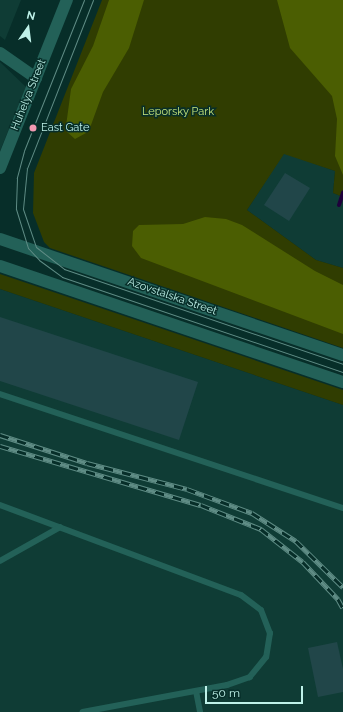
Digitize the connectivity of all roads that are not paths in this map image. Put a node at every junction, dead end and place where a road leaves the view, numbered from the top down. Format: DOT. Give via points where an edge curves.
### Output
graph roads {
  1 [pos="67,0"];
  2 [pos="0,53"];
  3 [pos="36,78"];
  4 [pos="0,168"];
  5 [pos="0,238"];
  6 [pos="0,266"];
  7 [pos="343,355"];
  8 [pos="343,382"];
  9 [pos="0,394"];
  10 [pos="0,505"];
  11 [pos="343,508"];
  12 [pos="60,528"];
  13 [pos="0,561"];
  14 [pos="196,691"];
  15 [pos="83,712"];
  16 [pos="200,712"];
  1 -- 3 [label="street, Huhelya Street"];
  2 -- 3 [label="street"];
  3 -- 4 [label="street, Huhelya Street"];
  5 -- 7 [label="street, Azovstalska Street"];
  6 -- 8 [label="street"];
  9 -- 11 [label="lane"];
  10 -- 12 [label="lane"];
  12 -- 13 [label="lane"];
  12 -- 14 [label="lane" via="241,595 261,610 270,633 266,658 250,677"];
  14 -- 15 [label="lane"];
  14 -- 16 [label="lane"];
}
